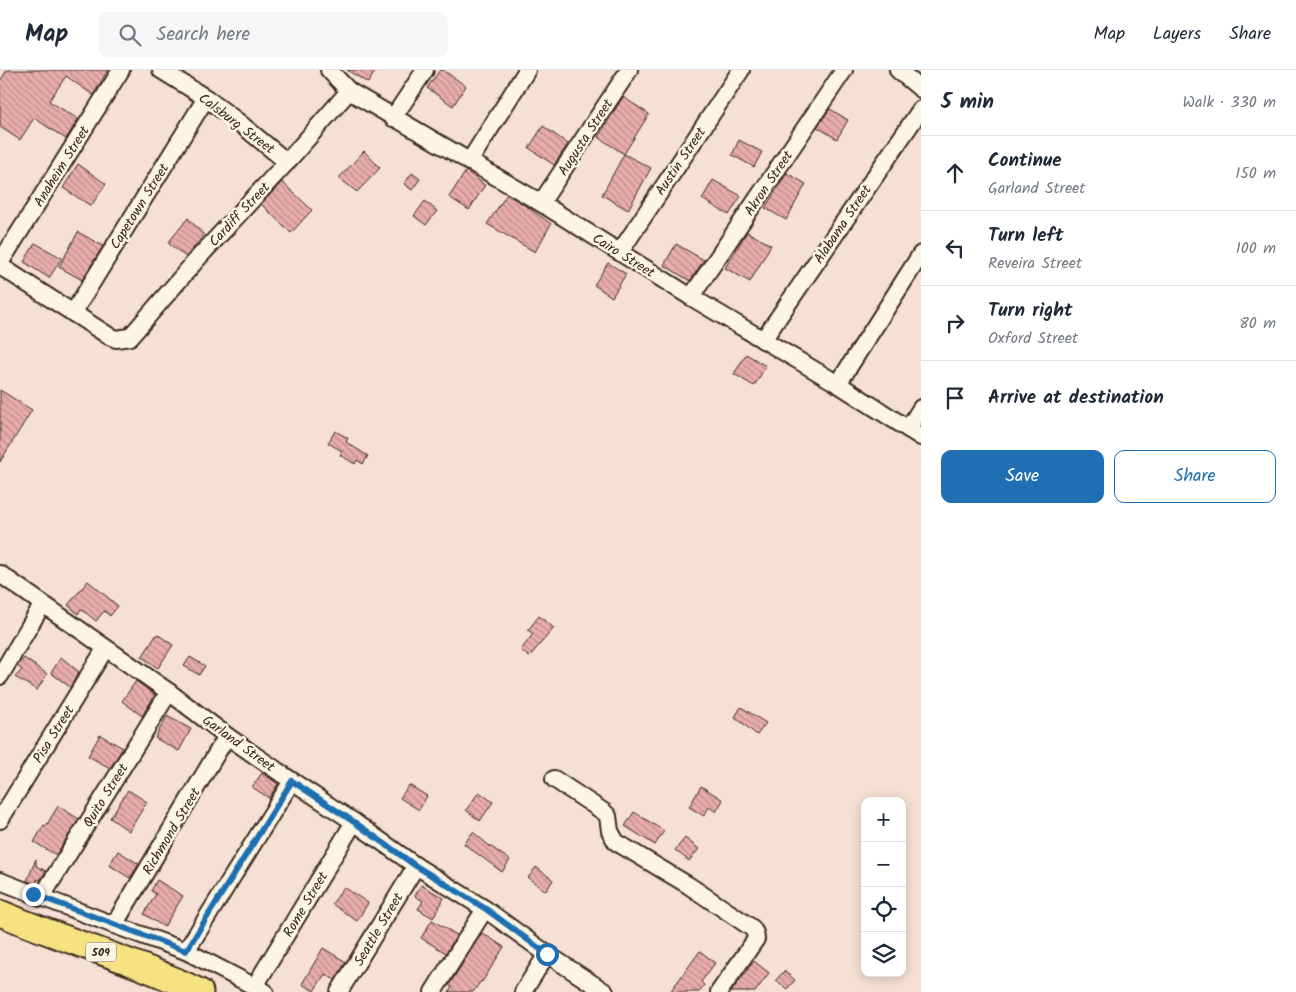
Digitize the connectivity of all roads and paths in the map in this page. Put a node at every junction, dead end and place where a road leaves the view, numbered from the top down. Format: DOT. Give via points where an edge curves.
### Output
graph roads {
  1 [pos="121,70"];
  2 [pos="161,70"];
  3 [pos="329,70"];
  4 [pos="425,70"];
  5 [pos="527,70"];
  6 [pos="628,70"];
  7 [pos="741,70"];
  8 [pos="844,70"];
  9 [pos="898,70"];
  10 [pos="921,89"];
  11 [pos="349,91"];
  12 [pos="206,98"];
  13 [pos="921,109"];
  14 [pos="393,118"];
  15 [pos="288,162"];
  16 [pos="469,162"];
  17 [pos="540,203"];
  18 [pos="620,252"];
  19 [pos="921,254"];
  20 [pos="0,264"];
  21 [pos="691,297"];
  22 [pos="73,313"];
  23 [pos="763,340"];
  24 [pos="838,384"];
  25 [pos="921,408"];
  26 [pos="914,433"];
  27 [pos="0,574"];
  28 [pos="42,605"];
  29 [pos="105,649"];
  30 [pos="0,676"];
  31 [pos="169,692"];
  32 [pos="228,736"];
  33 [pos="554,778"];
  34 [pos="292,781"];
  35 [pos="0,820"];
  36 [pos="354,822"];
  37 [pos="416,866"];
  38 [pos="0,881"];
  39 [pos="41,898"];
  40 [pos="486,909"];
  41 [pos="0,914"];
  42 [pos="114,925"];
  43 [pos="186,951"];
  44 [pos="547,954"];
  45 [pos="260,989"];
  46 [pos="200,992"];
  47 [pos="339,992"];
  48 [pos="433,992"];
  49 [pos="523,992"];
  50 [pos="605,992"];
  51 [pos="718,992"];
  1 -- 20 [label="street, Anaheim Street"];
  2 -- 12 [label="street, Calsburg Street"];
  3 -- 11 [label="street, Cairo Street"];
  4 -- 14 [label="street"];
  5 -- 16 [label="street"];
  6 -- 17 [label="street, Augusta Street"];
  7 -- 18 [label="street, Austin Street"];
  8 -- 21 [label="street, Akron Street"];
  9 -- 10 [label="street"];
  11 -- 14 [label="street, Cairo Street"];
  11 -- 15 [label="street, Cardiff Street"];
  12 -- 15 [label="street, Calsburg Street"];
  12 -- 22 [label="street, Capetown Street"];
  13 -- 23 [label="street, Alabama Street"];
  14 -- 16 [label="street, Cairo Street"];
  15 -- 22 [label="street, Cardiff Street" via="130,337 116,339"];
  16 -- 17 [label="street, Cairo Street"];
  17 -- 18 [label="street, Cairo Street"];
  18 -- 21 [label="street, Cairo Street"];
  19 -- 24 [label="street"];
  20 -- 22 [label="street"];
  21 -- 23 [label="street, Cairo Street"];
  23 -- 24 [label="street, Cairo Street"];
  24 -- 26 [label="street, Cairo Street"];
  25 -- 26 [label="street"];
  27 -- 28 [label="street, Garland Street"];
  28 -- 29 [label="street, Garland Street"];
  28 -- 30 [label="street"];
  29 -- 31 [label="street, Garland Street"];
  29 -- 35 [label="street, Pisa Street"];
  31 -- 32 [label="street, Garland Street"];
  31 -- 39 [label="street, Quito Street"];
  32 -- 34 [label="street, Garland Street"];
  32 -- 42 [label="street, Richmond Street"];
  33 -- 51 [label="street" via="608,816 610,832 616,842 752,928 756,939"];
  34 -- 36 [label="street, Garland Street"];
  34 -- 43 [label="street"];
  36 -- 37 [label="street, Garland Street"];
  36 -- 45 [label="street, Rome Street"];
  37 -- 40 [label="street, Garland Street"];
  37 -- 47 [label="street, Seattle Street"];
  38 -- 39 [label="street"];
  39 -- 42 [label="street"];
  40 -- 44 [label="street, Garland Street"];
  40 -- 48 [label="street"];
  41 -- 46 [label="main road, 509"];
  42 -- 43 [label="street"];
  43 -- 45 [label="street"];
  44 -- 49 [label="street"];
  44 -- 50 [label="street, Garland Street"];
}
